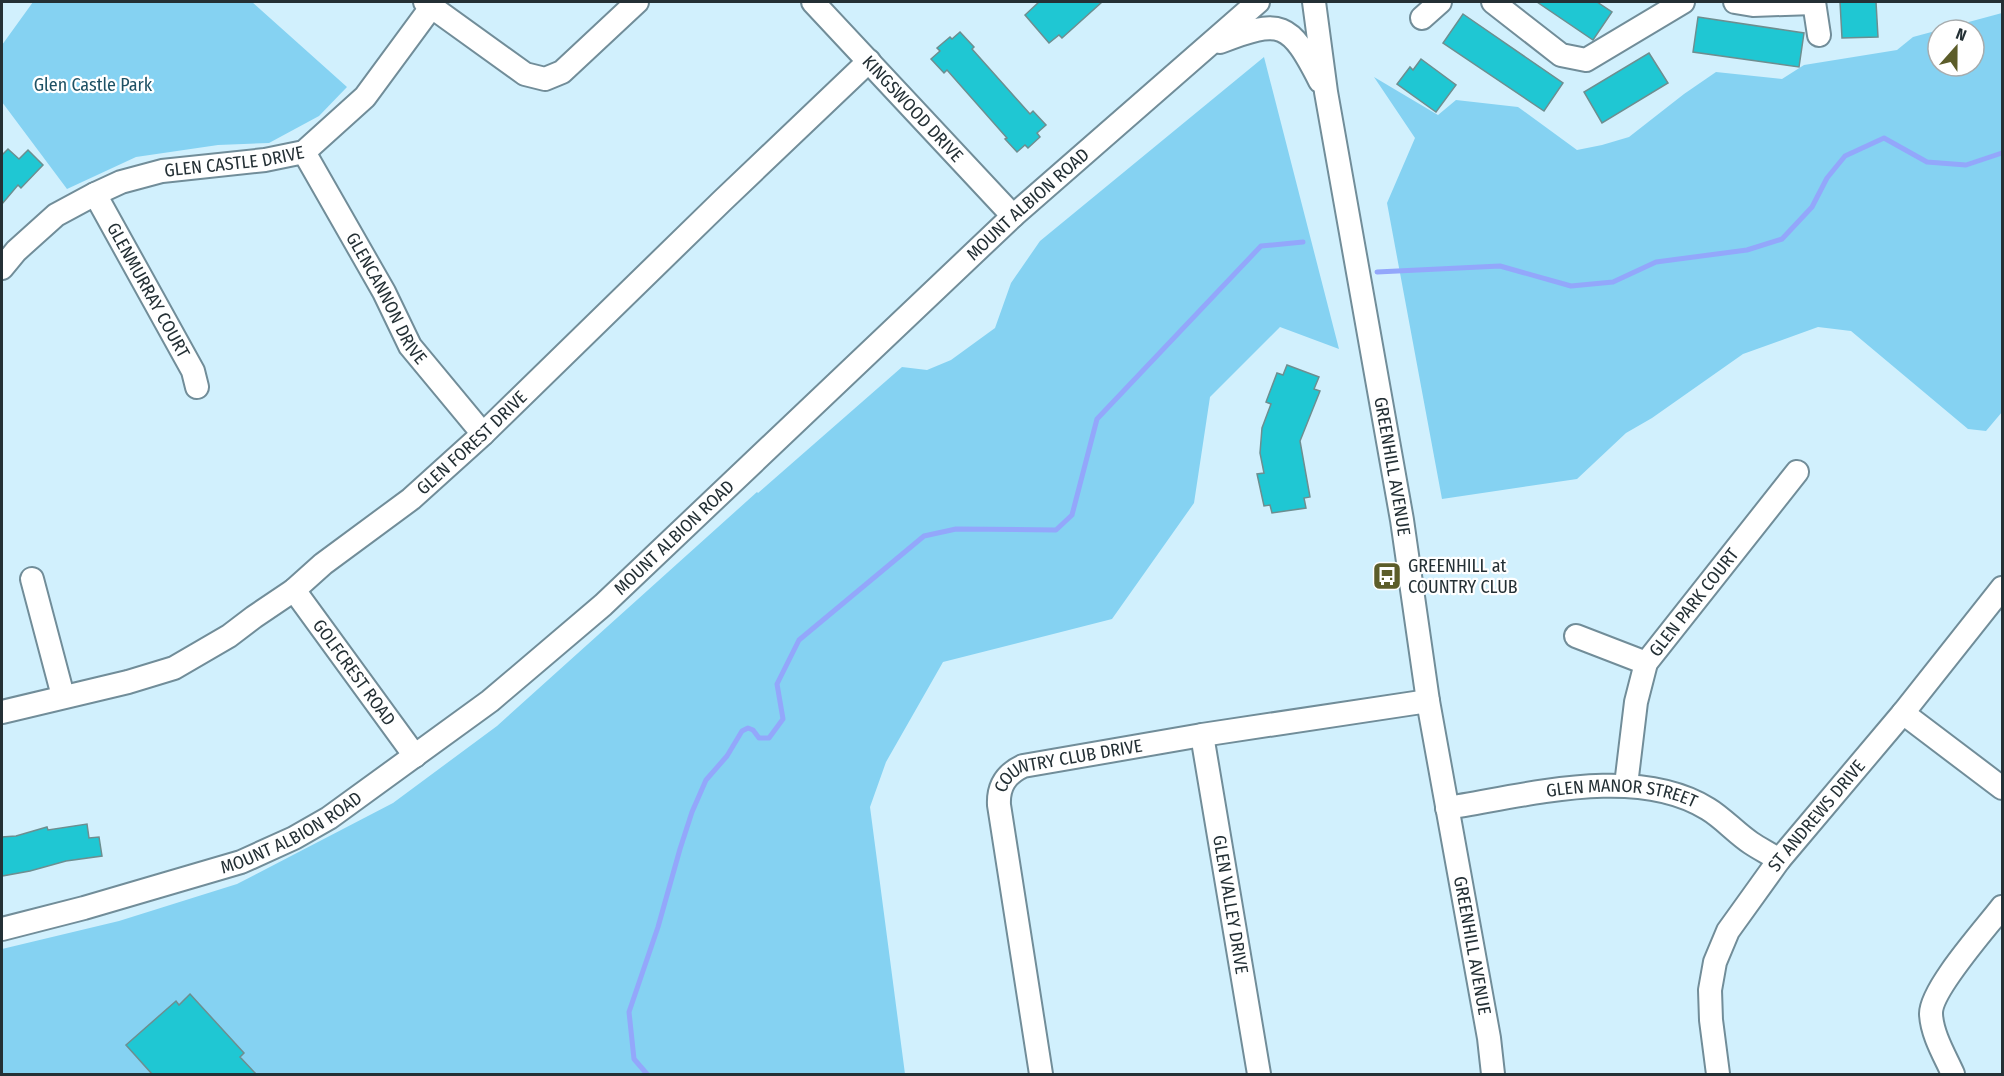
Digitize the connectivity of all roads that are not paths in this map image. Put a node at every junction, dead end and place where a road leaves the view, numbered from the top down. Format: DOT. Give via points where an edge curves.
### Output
graph roads {
  1 [pos="637,2"];
  2 [pos="813,2"];
  3 [pos="1258,2"];
  4 [pos="1314,2"];
  5 [pos="1440,2"];
  6 [pos="1493,2"];
  7 [pos="1683,2"];
  8 [pos="1735,2"];
  9 [pos="1814,2"];
  10 [pos="428,4"];
  11 [pos="1422,18"];
  12 [pos="1819,35"];
  13 [pos="1208,46"];
  14 [pos="869,61"];
  15 [pos="1326,92"];
  16 [pos="304,152"];
  17 [pos="95,194"];
  18 [pos="1013,216"];
  19 [pos="2,268"];
  20 [pos="197,387"];
  21 [pos="483,434"];
  22 [pos="1797,472"];
  23 [pos="32,579"];
  24 [pos="2002,588"];
  25 [pos="294,590"];
  26 [pos="1576,636"];
  27 [pos="1646,663"];
  28 [pos="63,696"];
  29 [pos="1428,701"];
  30 [pos="2,712"];
  31 [pos="1903,713"];
  32 [pos="1202,735"];
  33 [pos="415,756"];
  34 [pos="1626,785"];
  35 [pos="2002,788"];
  36 [pos="1447,808"];
  37 [pos="1779,860"];
  38 [pos="2002,908"];
  39 [pos="2,929"];
  40 [pos="1041,1074"];
  41 [pos="1259,1074"];
  42 [pos="1493,1074"];
  43 [pos="1718,1074"];
  44 [pos="1953,1074"];
  1 -- 10 [label="street" via="562,72 545,79 525,74"];
  2 -- 14 [label="street, KINGSWOOD DRIVE"];
  3 -- 13 [label="street, MOUNT ALBION ROAD"];
  4 -- 15 [label="street, GREENHILL AVENUE"];
  5 -- 11 [label="street"];
  6 -- 7 [label="street" via="1561,55 1586,60"];
  8 -- 9 [label="street"];
  9 -- 12 [label="street"];
  10 -- 16 [label="street, GLEN CASTLE DRIVE" via="365,97"];
  13 -- 15 [label="street" via="1250,30 1278,29 1293,37"];
  13 -- 18 [label="street, MOUNT ALBION ROAD"];
  14 -- 18 [label="street, KINGSWOOD DRIVE"];
  14 -- 21 [label="street, GLEN FOREST DRIVE"];
  15 -- 29 [label="street, GREENHILL AVENUE" via="1402,520"];
  16 -- 17 [label="street, GLEN CASTLE DRIVE" via="162,171"];
  16 -- 21 [label="street, GLENCANNON DRIVE" via="411,346"];
  17 -- 19 [label="street, GLEN CASTLE DRIVE" via="56,216"];
  17 -- 20 [label="street, GLENMURRAY COURT" via="193,371"];
  18 -- 33 [label="street, MOUNT ALBION ROAD" via="603,606 490,701"];
  21 -- 25 [label="street, GLEN FOREST DRIVE" via="411,499"];
  22 -- 27 [label="street, GLEN PARK COURT"];
  23 -- 28 [label="street"];
  24 -- 31 [label="street, ST ANDREWS DRIVE"];
  25 -- 28 [label="street, GLEN FOREST DRIVE" via="230,636 174,668"];
  25 -- 33 [label="street, GOLFCREST ROAD"];
  26 -- 27 [label="street"];
  27 -- 34 [label="street, GLEN PARK COURT" via="1636,702"];
  28 -- 30 [label="street, GLEN FOREST DRIVE"];
  29 -- 32 [label="street, COUNTRY CLUB DRIVE"];
  29 -- 36 [label="street, GREENHILL AVENUE"];
  31 -- 35 [label="street"];
  31 -- 37 [label="street, ST ANDREWS DRIVE"];
  32 -- 40 [label="street, COUNTRY CLUB DRIVE" via="1023,766 1005,777 998,794 999,805"];
  32 -- 41 [label="street, GLEN VALLEY DRIVE"];
  33 -- 39 [label="street, MOUNT ALBION ROAD" via="329,818 241,862"];
  34 -- 36 [label="street, GLEN MANOR STREET" via="1593,785"];
  34 -- 37 [label="street, GLEN MANOR STREET" via="1678,795 1708,809"];
  36 -- 42 [label="street, GREENHILL AVENUE"];
  37 -- 43 [label="street, ST ANDREWS DRIVE" via="1728,931 1715,962 1710,1010"];
  38 -- 44 [label="street" via="1936,992 1930,1013"];
}
